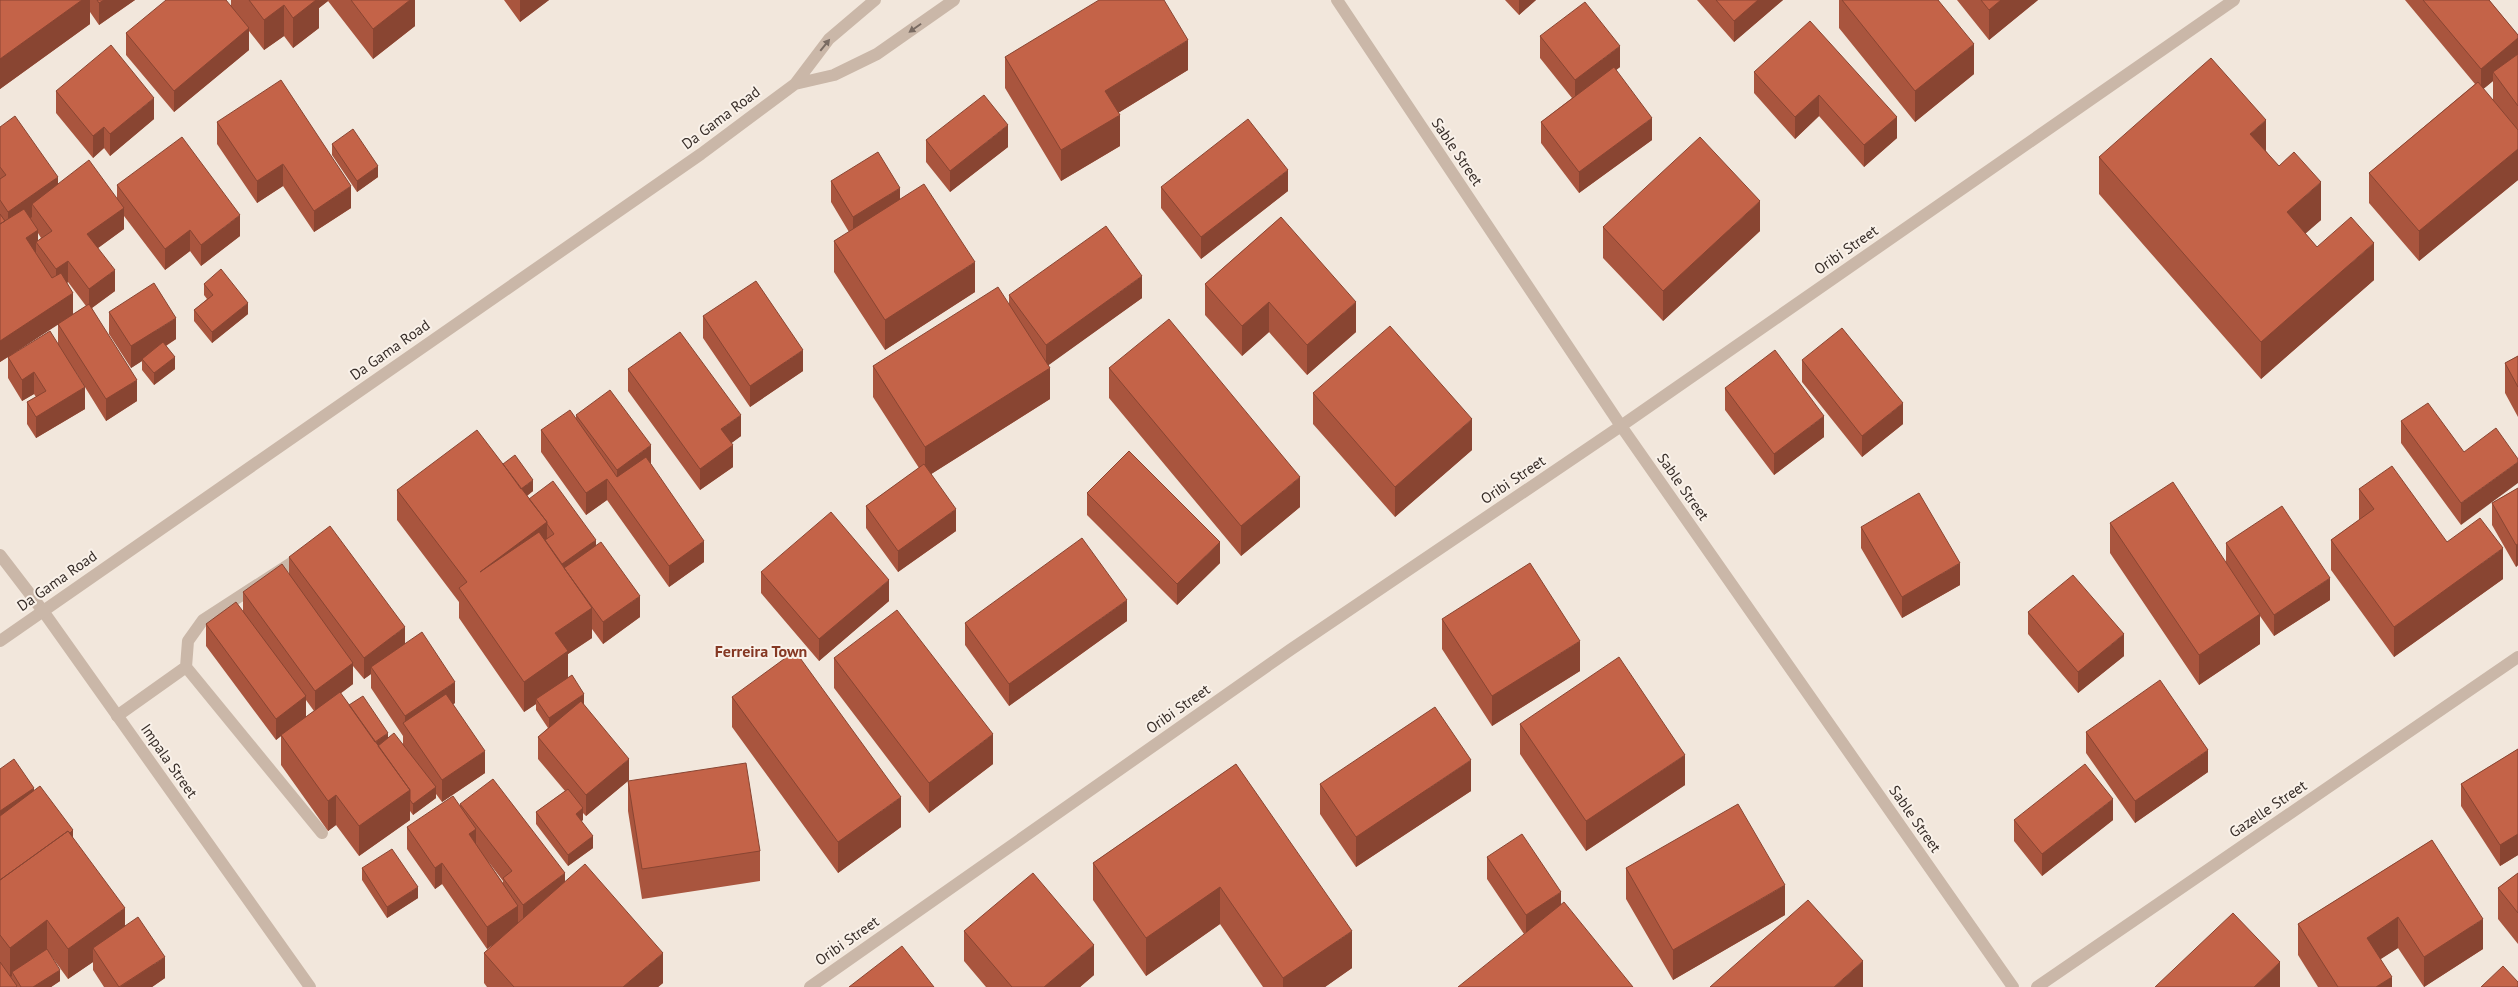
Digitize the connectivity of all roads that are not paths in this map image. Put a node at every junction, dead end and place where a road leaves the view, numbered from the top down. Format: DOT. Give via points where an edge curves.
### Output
graph roads {
  1 [pos="875,0"];
  2 [pos="954,0"];
  3 [pos="1337,0"];
  4 [pos="2234,0"];
  5 [pos="795,84"];
  6 [pos="1621,426"];
  7 [pos="316,547"];
  8 [pos="0,555"];
  9 [pos="43,611"];
  10 [pos="0,641"];
  11 [pos="2518,657"];
  12 [pos="186,667"];
  13 [pos="117,716"];
  14 [pos="322,833"];
  15 [pos="310,987"];
  16 [pos="810,987"];
  17 [pos="2013,987"];
  18 [pos="2036,987"];
  5 -- 1 [label="street, Da Gama Road, one-way" via="829,39"];
  2 -- 5 [label="street, Da Gama Road, one-way" via="878,54 834,75"];
  3 -- 6 [label="street, Sable Street"];
  4 -- 6 [label="street, Oribi Street"];
  5 -- 9 [label="street, Da Gama Road" via="700,154"];
  6 -- 16 [label="street, Oribi Street" via="1290,650"];
  6 -- 17 [label="street, Sable Street"];
  7 -- 12 [label="street" via="203,620 188,641"];
  8 -- 9 [label="street, Impala Street"];
  9 -- 10 [label="street, Da Gama Road"];
  9 -- 13 [label="street, Impala Street"];
  11 -- 18 [label="street, Gazelle Street"];
  12 -- 13 [label="street"];
  12 -- 14 [label="street"];
  13 -- 15 [label="street, Impala Street"];
}
